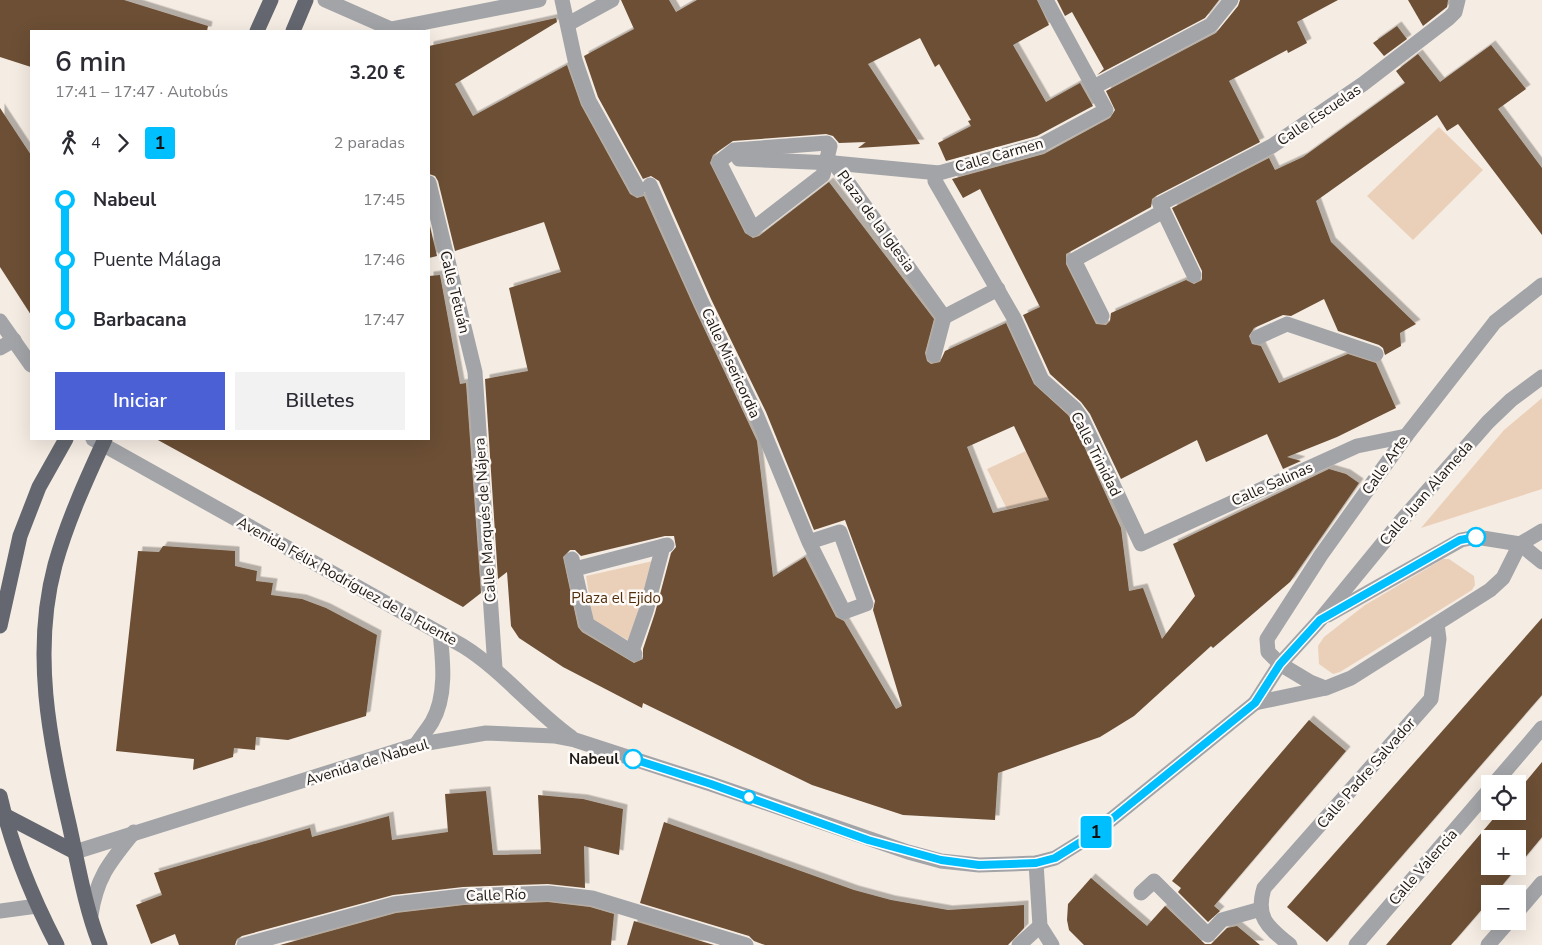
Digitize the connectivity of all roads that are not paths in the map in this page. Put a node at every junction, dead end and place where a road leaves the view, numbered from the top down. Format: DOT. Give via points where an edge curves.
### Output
graph roads {
  1 [pos="271,0"];
  2 [pos="306,0"];
  3 [pos="325,0"];
  4 [pos="539,0"];
  5 [pos="612,0"];
  6 [pos="1046,0"];
  7 [pos="1231,0"];
  8 [pos="1458,0"];
  9 [pos="563,4"];
  10 [pos="568,24"];
  11 [pos="257,30"];
  12 [pos="292,30"];
  13 [pos="391,30"];
  14 [pos="1094,87"];
  15 [pos="830,163"];
  16 [pos="943,172"];
  17 [pos="430,187"];
  18 [pos="1161,208"];
  19 [pos="1194,275"];
  20 [pos="1542,285"];
  21 [pos="998,289"];
  22 [pos="1102,316"];
  23 [pos="944,317"];
  24 [pos="0,321"];
  25 [pos="1258,338"];
  26 [pos="14,340"];
  27 [pos="0,348"];
  28 [pos="1376,354"];
  29 [pos="934,355"];
  30 [pos="30,363"];
  31 [pos="475,372"];
  32 [pos="1542,376"];
  33 [pos="1406,436"];
  34 [pos="65,440"];
  35 [pos="100,441"];
  36 [pos="1542,531"];
  37 [pos="809,542"];
  38 [pos="1141,544"];
  39 [pos="1520,544"];
  40 [pos="1542,562"];
  41 [pos="1320,620"];
  42 [pos="1437,624"];
  43 [pos="0,626"];
  44 [pos="440,632"];
  45 [pos="634,652"];
  46 [pos="1280,664"];
  47 [pos="495,668"];
  48 [pos="1326,688"];
  49 [pos="1255,703"];
  50 [pos="1542,728"];
  51 [pos="575,740"];
  52 [pos="416,745"];
  53 [pos="1502,775"];
  54 [pos="0,796"];
  55 [pos="1481,799"];
  56 [pos="4,815"];
  57 [pos="135,832"];
  58 [pos="75,852"];
  59 [pos="1036,863"];
  60 [pos="1542,883"];
  61 [pos="1141,893"];
  62 [pos="1526,902"];
  63 [pos="37,906"];
  64 [pos="1260,909"];
  65 [pos="0,911"];
  66 [pos="91,915"];
  67 [pos="1040,926"];
  68 [pos="1501,930"];
  69 [pos="58,945"];
  70 [pos="100,945"];
  71 [pos="244,945"];
  72 [pos="746,945"];
  73 [pos="1019,945"];
  74 [pos="1052,945"];
  75 [pos="1290,945"];
  76 [pos="1356,945"];
  77 [pos="1488,945"];
  1 -- 11 [label="main road"];
  2 -- 12 [label="main road"];
  3 -- 13 [label="street"];
  4 -- 13 [label="street"];
  5 -- 10 [label="street"];
  6 -- 14 [label="street"];
  7 -- 14 [label="street" via="1211,25"];
  8 -- 18 [label="street, Calle Escuelas" via="1455,12 1449,18 1340,100 1272,146"];
  9 -- 10 [label="street, Calle Misericordia"];
  10 -- 37 [label="street, Calle Misericordia" via="575,60 589,101 644,187 702,303 757,416"];
  14 -- 16 [label="street, Calle Carmen" via="1106,110 1041,145"];
  15 -- 15 [label="street" via="823,175 753,228 719,162 734,150 827,143 830,146"];
  15 -- 16 [label="street, Plaza de la Iglesia"];
  15 -- 23 [label="street, Plaza de la Iglesia"];
  16 -- 21 [label="street" via="934,176 935,181"];
  17 -- 31 [label="street, Calle Tetuán"];
  18 -- 19 [label="street"];
  18 -- 22 [label="street, Calle Escuelas" via="1074,260"];
  20 -- 33 [label="street, Calle Arte" via="1495,322"];
  21 -- 23 [label="street"];
  21 -- 38 [label="street, Calle Trinidad" via="1042,380 1082,419"];
  23 -- 29 [label="street"];
  24 -- 26 [label="street"];
  25 -- 28 [label="street" via="1288,324"];
  26 -- 27 [label="street"];
  26 -- 30 [label="street"];
  31 -- 47 [label="street, Calle Marqués de Nájera"];
  32 -- 41 [label="street, Calle Juan Alameda" via="1488,422"];
  33 -- 38 [label="street, Calle Salinas" via="1357,446"];
  33 -- 46 [label="street, Calle Arte" via="1321,555 1267,639 1268,652"];
  34 -- 43 [label="main road" via="39,488 20,536"];
  35 -- 44 [label="street, Avenida Félix Rodríguez de la Fuente"];
  35 -- 58 [label="main road" via="55,566 45,638 44,685 52,751"];
  36 -- 39 [label="street"];
  37 -- 37 [label="street, Calle Misericordia" via="844,612 866,604 840,532"];
  39 -- 40 [label="street"];
  39 -- 41 [label="street" via="1476,537 1460,540"];
  39 -- 42 [label="street" via="1502,578 1490,590"];
  41 -- 46 [label="street"];
  42 -- 48 [label="street" via="1351,678"];
  42 -- 64 [label="street, Calle Padre Salvador" via="1439,639 1431,699 1264,888"];
  44 -- 47 [label="street, Avenida Félix Rodríguez de la Fuente"];
  44 -- 52 [label="street" via="444,666 441,695 433,721"];
  45 -- 45 [label="street" via="587,624 573,564 665,546"];
  46 -- 48 [label="street"];
  46 -- 49 [label="street"];
  47 -- 51 [label="street, Avenida Félix Rodríguez de la Fuente"];
  48 -- 49 [label="street"];
  49 -- 59 [label="street, Avenida de Nabeul" via="1092,835 1055,858"];
  50 -- 53 [label="street"];
  51 -- 52 [label="street, Avenida de Nabeul" via="486,733"];
  51 -- 59 [label="street, Avenida de Nabeul" via="908,852 979,865"];
  52 -- 57 [label="street, Avenida de Nabeul"];
  54 -- 56 [label="main road"];
  55 -- 76 [label="street, Calle Valencia"];
  56 -- 58 [label="main road"];
  56 -- 63 [label="main road" via="16,856"];
  57 -- 58 [label="street, Avenida de Nabeul"];
  57 -- 66 [label="street" via="111,860 99,881"];
  58 -- 66 [label="main road"];
  59 -- 67 [label="street"];
  60 -- 62 [label="street"];
  61 -- 64 [label="street" via="1154,881 1208,935 1222,920"];
  63 -- 65 [label="street"];
  63 -- 69 [label="main road"];
  64 -- 75 [label="street" via="1264,919"];
  66 -- 70 [label="main road"];
  67 -- 73 [label="street"];
  67 -- 74 [label="street"];
  68 -- 77 [label="street"];
  71 -- 72 [label="street, Calle Río" via="394,904 463,896 548,893 592,898"];
}
